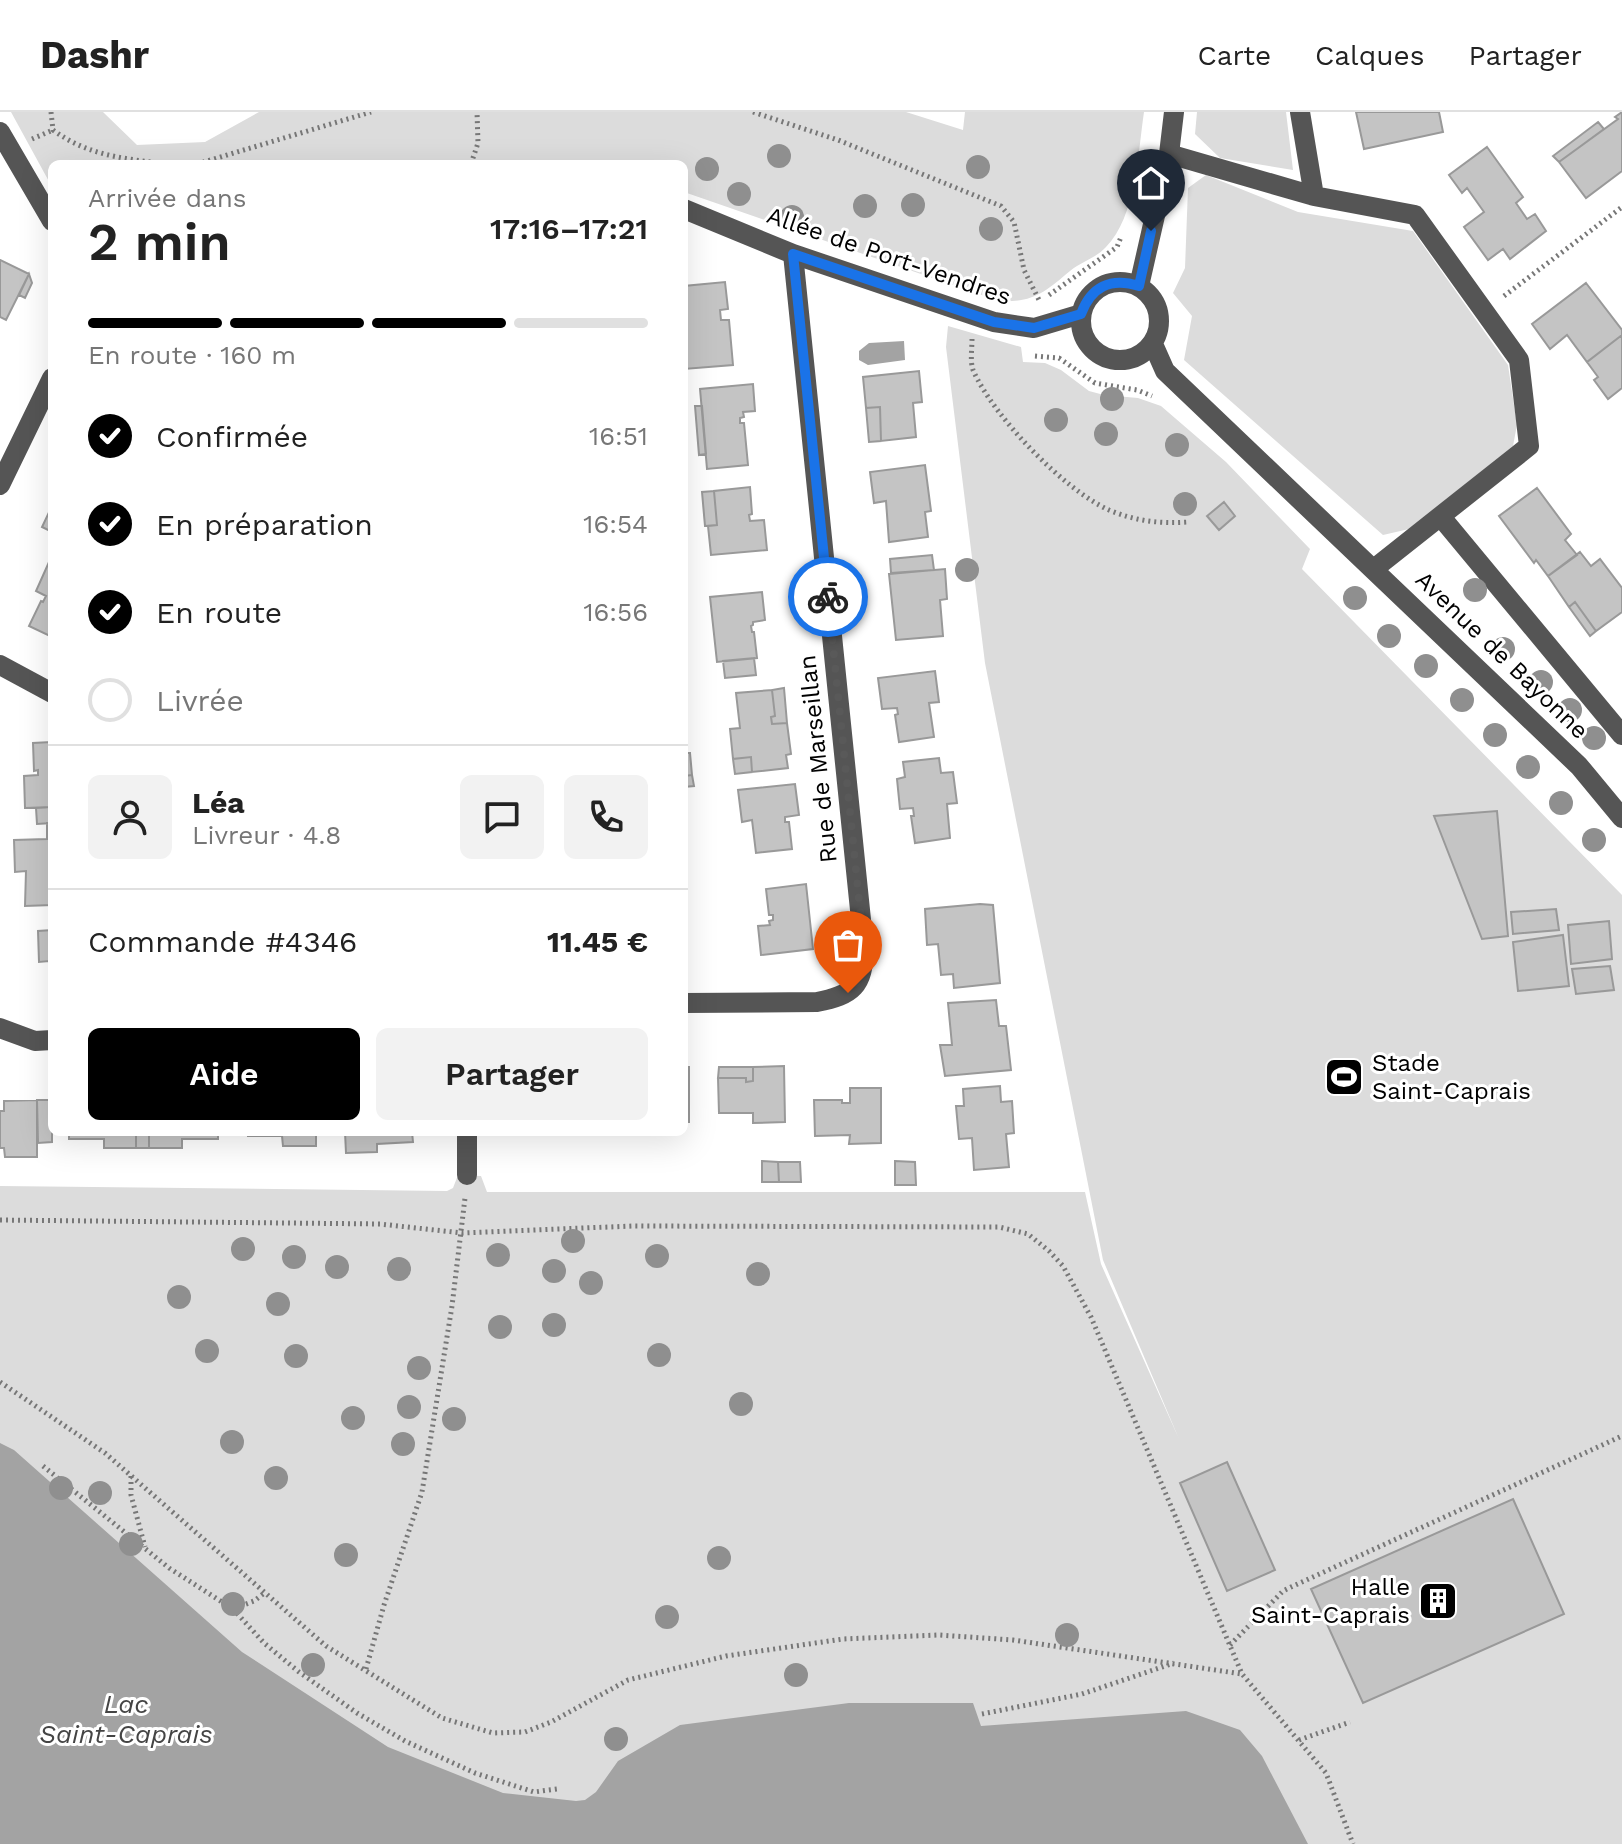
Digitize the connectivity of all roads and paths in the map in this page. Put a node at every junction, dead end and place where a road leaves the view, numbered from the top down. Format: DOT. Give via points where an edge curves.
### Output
graph roads {
  1 [pos="51,112"];
  2 [pos="371,112"];
  3 [pos="477,112"];
  4 [pos="753,112"];
  5 [pos="1174,112"];
  6 [pos="1300,112"];
  7 [pos="0,132"];
  8 [pos="1169,154"];
  9 [pos="130,160"];
  10 [pos="210,160"];
  11 [pos="472,160"];
  12 [pos="1314,196"];
  13 [pos="1622,207"];
  14 [pos="688,211"];
  15 [pos="48,214"];
  16 [pos="1122,235"];
  17 [pos="793,254"];
  18 [pos="1139,286"];
  19 [pos="1484,311"];
  20 [pos="973,314"];
  21 [pos="1081,314"];
  22 [pos="1153,344"];
  23 [pos="48,386"];
  24 [pos="0,485"];
  25 [pos="1441,517"];
  26 [pos="1188,522"];
  27 [pos="1375,568"];
  28 [pos="0,665"];
  29 [pos="48,691"];
  30 [pos="1622,735"];
  31 [pos="1622,818"];
  32 [pos="688,1003"];
  33 [pos="0,1028"];
  34 [pos="48,1040"];
  35 [pos="467,1136"];
  36 [pos="467,1175"];
  37 [pos="0,1220"];
  38 [pos="462,1233"];
  39 [pos="0,1382"];
  40 [pos="1622,1436"];
  41 [pos="43,1466"];
  42 [pos="131,1476"];
  43 [pos="145,1548"];
  44 [pos="263,1594"];
  45 [pos="233,1609"];
  46 [pos="1230,1645"];
  47 [pos="1175,1663"];
  48 [pos="366,1669"];
  49 [pos="1242,1674"];
  50 [pos="982,1714"];
  51 [pos="1350,1722"];
  52 [pos="1299,1740"];
  53 [pos="557,1789"];
  54 [pos="1353,1844"];
  1 -- 9 [label="path" via="53,130 67,141"];
  2 -- 10 [label="path"];
  3 -- 11 [label="path"];
  4 -- 16 [label="path" via="1001,206 1014,222 1024,270 1040,301 1117,247"];
  5 -- 8 [label="street"];
  6 -- 12 [label="street"];
  7 -- 15 [label="street"];
  8 -- 12 [label="street, Avenue de Bayonne"];
  8 -- 18 [label="street"];
  12 -- 19 [label="street, Avenue de Bayonne" via="1415,215"];
  13 -- 19 [label="path"];
  14 -- 17 [label="street, Allée de Port-Vendres"];
  17 -- 20 [label="street, Allée de Port-Vendres"];
  17 -- 32 [label="street, Rue de Marseillan" via="863,969 858,984 835,999"];
  18 -- 21 [label="street" via="1124,281 1096,289"];
  18 -- 22 [label="street" via="1159,312"];
  19 -- 25 [label="street, Avenue de Bayonne" via="1519,360 1529,446"];
  20 -- 21 [label="street, Allée de Port-Vendres" via="1034,328"];
  20 -- 26 [label="path" via="972,367 991,400 1055,473 1106,509 1134,520"];
  21 -- 22 [label="street" via="1087,344 1112,360 1142,355"];
  22 -- 27 [label="street, Avenue de Bayonne" via="1165,371"];
  23 -- 24 [label="street"];
  25 -- 27 [label="street, Avenue de Bayonne"];
  25 -- 30 [label="street, Avenue de Bayonne"];
  27 -- 31 [label="street, Avenue de Bayonne" via="1579,766"];
  28 -- 29 [label="street"];
  33 -- 34 [label="street"];
  35 -- 36 [label="street"];
  36 -- 38 [label="path"];
  37 -- 38 [label="path" via="380,1224"];
  38 -- 46 [label="path" via="665,1226 999,1227 1028,1234 1063,1266 1091,1317"];
  38 -- 48 [label="path" via="422,1492"];
  39 -- 42 [label="path"];
  40 -- 46 [label="path" via="1283,1591"];
  41 -- 43 [label="path"];
  42 -- 43 [label="path"];
  42 -- 44 [label="path"];
  43 -- 45 [label="path"];
  44 -- 45 [label="path"];
  44 -- 48 [label="path" via="326,1646"];
  45 -- 53 [label="path" via="299,1672 405,1741 475,1773 534,1792"];
  46 -- 49 [label="path"];
  47 -- 48 [label="path" via="1013,1640 939,1635 843,1639 726,1656 628,1680 551,1722 525,1732 493,1733 442,1718"];
  47 -- 49 [label="path"];
  47 -- 50 [label="path" via="1082,1694"];
  49 -- 52 [label="path"];
  51 -- 52 [label="path"];
  52 -- 54 [label="path" via="1326,1773"];
}
